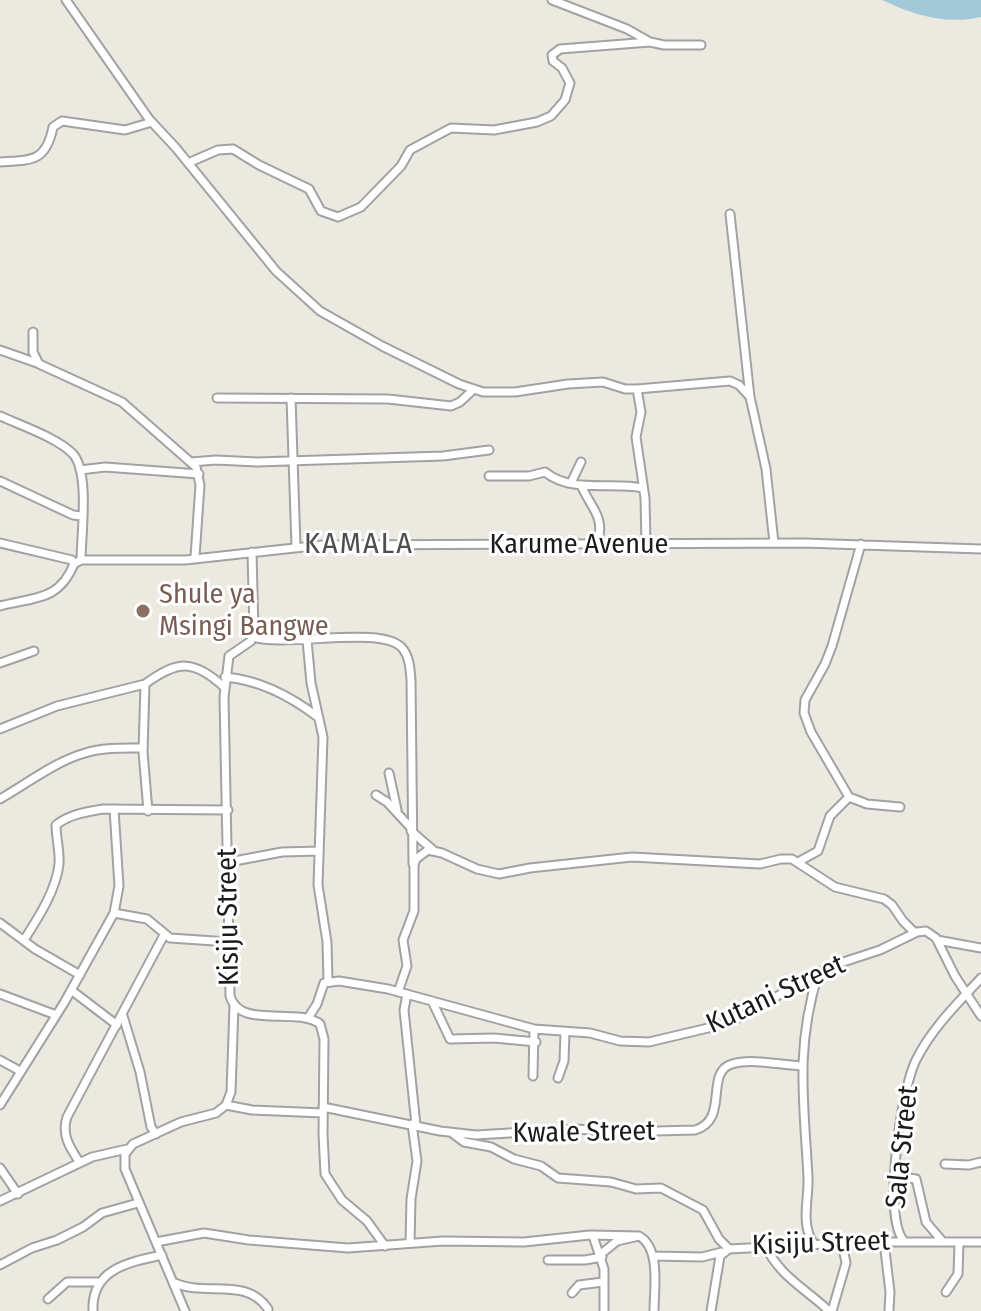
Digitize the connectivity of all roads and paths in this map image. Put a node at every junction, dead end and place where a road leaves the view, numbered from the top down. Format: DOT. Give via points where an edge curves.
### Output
graph roads {
  1 [pos="66,0"];
  2 [pos="552,0"];
  3 [pos="650,42"];
  4 [pos="701,45"];
  5 [pos="152,122"];
  6 [pos="0,162"];
  7 [pos="188,163"];
  8 [pos="730,214"];
  9 [pos="33,332"];
  10 [pos="0,350"];
  11 [pos="39,364"];
  12 [pos="474,389"];
  13 [pos="637,389"];
  14 [pos="750,397"];
  15 [pos="217,398"];
  16 [pos="291,398"];
  17 [pos="0,416"];
  18 [pos="489,450"];
  19 [pos="293,460"];
  20 [pos="191,462"];
  21 [pos="581,462"];
  22 [pos="80,470"];
  23 [pos="199,474"];
  24 [pos="489,476"];
  25 [pos="0,481"];
  26 [pos="571,483"];
  27 [pos="581,485"];
  28 [pos="643,488"];
  29 [pos="82,516"];
  30 [pos="0,543"];
  31 [pos="774,543"];
  32 [pos="861,544"];
  33 [pos="597,545"];
  34 [pos="646,545"];
  35 [pos="296,547"];
  36 [pos="981,549"];
  37 [pos="252,552"];
  38 [pos="195,557"];
  39 [pos="77,562"];
  40 [pos="0,606"];
  41 [pos="253,637"];
  42 [pos="307,640"];
  43 [pos="34,651"];
  44 [pos="0,663"];
  45 [pos="225,677"];
  46 [pos="145,684"];
  47 [pos="225,688"];
  48 [pos="319,718"];
  49 [pos="0,729"];
  50 [pos="143,748"];
  51 [pos="389,773"];
  52 [pos="376,795"];
  53 [pos="849,797"];
  54 [pos="0,799"];
  55 [pos="900,807"];
  56 [pos="114,809"];
  57 [pos="228,810"];
  58 [pos="148,811"];
  59 [pos="397,812"];
  60 [pos="411,829"];
  61 [pos="319,851"];
  62 [pos="434,851"];
  63 [pos="229,862"];
  64 [pos="798,862"];
  65 [pos="414,868"];
  66 [pos="114,913"];
  67 [pos="0,923"];
  68 [pos="915,933"];
  69 [pos="164,935"];
  70 [pos="24,940"];
  71 [pos="937,940"];
  72 [pos="229,942"];
  73 [pos="981,948"];
  74 [pos="818,974"];
  75 [pos="80,975"];
  76 [pos="981,978"];
  77 [pos="328,982"];
  78 [pos="71,990"];
  79 [pos="398,992"];
  80 [pos="966,993"];
  81 [pos="0,994"];
  82 [pos="407,994"];
  83 [pos="432,1001"];
  84 [pos="234,1006"];
  85 [pos="56,1015"];
  86 [pos="123,1016"];
  87 [pos="981,1016"];
  88 [pos="308,1018"];
  89 [pos="117,1025"];
  90 [pos="534,1029"];
  91 [pos="565,1032"];
  92 [pos="536,1042"];
  93 [pos="0,1060"];
  94 [pos="802,1066"];
  95 [pos="20,1071"];
  96 [pos="533,1076"];
  97 [pos="558,1078"];
  98 [pos="0,1105"];
  99 [pos="226,1105"];
  100 [pos="323,1110"];
  101 [pos="414,1124"];
  102 [pos="154,1131"];
  103 [pos="452,1133"];
  104 [pos="127,1149"];
  105 [pos="981,1162"];
  106 [pos="80,1163"];
  107 [pos="945,1164"];
  108 [pos="0,1168"];
  109 [pos="895,1176"];
  110 [pos="18,1194"];
  111 [pos="3,1202"];
  112 [pos="138,1203"];
  113 [pos="593,1236"];
  114 [pos="639,1236"];
  115 [pos="904,1241"];
  116 [pos="156,1242"];
  117 [pos="884,1242"];
  118 [pos="943,1242"];
  119 [pos="981,1242"];
  120 [pos="410,1243"];
  121 [pos="842,1243"];
  122 [pos="959,1243"];
  123 [pos="814,1244"];
  124 [pos="765,1245"];
  125 [pos="385,1246"];
  126 [pos="725,1250"];
  127 [pos="162,1255"];
  128 [pos="601,1256"];
  129 [pos="653,1256"];
  130 [pos="548,1260"];
  131 [pos="0,1265"];
  132 [pos="100,1282"];
  133 [pos="603,1282"];
  134 [pos="175,1283"];
  135 [pos="946,1292"];
  136 [pos="572,1293"];
  137 [pos="48,1299"];
  138 [pos="268,1309"];
  139 [pos="93,1311"];
  140 [pos="185,1311"];
  141 [pos="604,1311"];
  142 [pos="654,1311"];
  143 [pos="711,1311"];
  144 [pos="830,1311"];
  145 [pos="889,1311"];
  1 -- 5 [label="street"];
  2 -- 3 [label="street"];
  3 -- 4 [label="street"];
  3 -- 7 [label="street" via="560,49 553,61 570,83 565,100 551,116 494,130 451,128 410,150 361,207 338,217 321,211 309,189 233,149"];
  5 -- 6 [label="street" via="125,130 62,121 53,127 41,155"];
  5 -- 7 [label="street"];
  7 -- 12 [label="street" via="276,271 320,311"];
  8 -- 14 [label="street"];
  9 -- 11 [label="street"];
  10 -- 11 [label="street"];
  11 -- 20 [label="street" via="122,402"];
  12 -- 13 [label="street" via="515,392 603,382"];
  12 -- 16 [label="street" via="451,406"];
  13 -- 14 [label="street" via="730,381"];
  13 -- 28 [label="street"];
  14 -- 31 [label="street"];
  15 -- 16 [label="street"];
  16 -- 19 [label="street"];
  17 -- 22 [label="street" via="66,449"];
  18 -- 19 [label="street"];
  19 -- 20 [label="street"];
  19 -- 35 [label="street"];
  20 -- 23 [label="street"];
  21 -- 26 [label="street"];
  22 -- 23 [label="street"];
  22 -- 29 [label="street"];
  23 -- 38 [label="street"];
  24 -- 26 [label="street" via="545,472"];
  25 -- 29 [label="street"];
  26 -- 27 [label="street"];
  27 -- 28 [label="street"];
  27 -- 33 [label="street" via="599,517"];
  28 -- 34 [label="street"];
  29 -- 39 [label="street"];
  30 -- 39 [label="street, Karume Avenue"];
  31 -- 32 [label="street, Karume Avenue"];
  31 -- 34 [label="street, Karume Avenue"];
  32 -- 36 [label="street, Karume Avenue"];
  32 -- 53 [label="street" via="832,646 803,707 811,732"];
  33 -- 34 [label="street, Karume Avenue"];
  33 -- 35 [label="street, Karume Avenue"];
  35 -- 37 [label="street, Karume Avenue"];
  37 -- 38 [label="street, Karume Avenue"];
  37 -- 41 [label="street"];
  38 -- 39 [label="street, Karume Avenue"];
  39 -- 40 [label="street" via="56,592"];
  41 -- 42 [label="street"];
  41 -- 45 [label="street, Kisiju Street" via="231,653"];
  42 -- 48 [label="street"];
  42 -- 60 [label="street" via="361,637 391,641 404,650 411,680"];
  43 -- 44 [label="street"];
  45 -- 47 [label="street, Kisiju Street"];
  45 -- 48 [label="street" via="266,686"];
  46 -- 47 [label="street" via="166,669 187,667 208,672"];
  46 -- 49 [label="street" via="57,706"];
  46 -- 50 [label="street"];
  47 -- 57 [label="street, Kisiju Street"];
  48 -- 61 [label="street"];
  50 -- 54 [label="street" via="85,753 58,763"];
  50 -- 58 [label="street"];
  51 -- 59 [label="street"];
  52 -- 59 [label="street"];
  53 -- 55 [label="street"];
  53 -- 64 [label="street" via="830,816 818,851"];
  56 -- 58 [label="street"];
  56 -- 66 [label="street" via="119,886"];
  56 -- 70 [label="street" via="84,812 56,825 59,867"];
  57 -- 58 [label="street"];
  57 -- 63 [label="street, Kisiju Street"];
  59 -- 60 [label="street"];
  60 -- 62 [label="street"];
  60 -- 65 [label="street"];
  61 -- 63 [label="street"];
  61 -- 77 [label="street"];
  62 -- 64 [label="street" via="499,874 632,857"];
  62 -- 65 [label="street" via="422,853"];
  63 -- 72 [label="street, Kisiju Street"];
  64 -- 68 [label="street" via="835,887 890,903"];
  65 -- 79 [label="street" via="414,911 403,940 407,966"];
  66 -- 69 [label="street" via="147,919"];
  66 -- 75 [label="street"];
  67 -- 70 [label="street"];
  68 -- 71 [label="street" via="933,934"];
  68 -- 74 [label="street, Kutani Street"];
  69 -- 72 [label="street"];
  69 -- 86 [label="street"];
  70 -- 75 [label="street"];
  71 -- 73 [label="street"];
  71 -- 80 [label="street"];
  72 -- 84 [label="street, Kisiju Street"];
  74 -- 91 [label="street, Kutani Street" via="729,1023 688,1034 637,1042"];
  74 -- 94 [label="street"];
  75 -- 78 [label="street"];
  76 -- 80 [label="street, Sala Street"];
  77 -- 79 [label="street, Kutani Street"];
  77 -- 88 [label="street"];
  78 -- 85 [label="street"];
  78 -- 89 [label="street"];
  79 -- 82 [label="street, Kutani Street"];
  80 -- 87 [label="street"];
  80 -- 109 [label="street, Sala Street" via="934,1029 915,1062 906,1088"];
  81 -- 85 [label="street"];
  82 -- 83 [label="street, Kutani Street"];
  82 -- 101 [label="street"];
  83 -- 90 [label="street, Kutani Street"];
  83 -- 92 [label="street" via="450,1039"];
  84 -- 88 [label="street, Kisiju Street" via="245,1013"];
  84 -- 99 [label="street"];
  85 -- 95 [label="street"];
  86 -- 89 [label="street"];
  86 -- 102 [label="street"];
  88 -- 100 [label="street" via="323,1030"];
  89 -- 106 [label="street" via="65,1124 67,1142"];
  90 -- 91 [label="street, Kutani Street"];
  90 -- 92 [label="street"];
  91 -- 97 [label="street"];
  92 -- 96 [label="street"];
  93 -- 95 [label="street"];
  94 -- 103 [label="street, Kwale Street" via="728,1065 719,1073 712,1117 695,1130"];
  94 -- 123 [label="street" via="806,1223"];
  95 -- 98 [label="street"];
  99 -- 100 [label="street, Kwale Street"];
  99 -- 102 [label="street" via="216,1113"];
  100 -- 101 [label="street, Kwale Street"];
  100 -- 125 [label="street" via="325,1174"];
  101 -- 103 [label="street, Kwale Street"];
  101 -- 120 [label="street" via="417,1161"];
  102 -- 104 [label="street"];
  103 -- 126 [label="street" via="464,1142 541,1166 558,1178 661,1188 703,1210"];
  104 -- 106 [label="street"];
  104 -- 112 [label="street" via="123,1163"];
  105 -- 107 [label="street"];
  106 -- 110 [label="street"];
  108 -- 110 [label="street"];
  109 -- 115 [label="street, Sala Street" via="896,1225"];
  109 -- 118 [label="street" via="916,1179 926,1222"];
  110 -- 111 [label="street"];
  112 -- 116 [label="street"];
  112 -- 131 [label="street" via="102,1213"];
  113 -- 114 [label="street"];
  113 -- 120 [label="street"];
  113 -- 128 [label="street"];
  114 -- 128 [label="street" via="617,1241"];
  114 -- 129 [label="street"];
  115 -- 117 [label="street, Kisiju Street"];
  115 -- 118 [label="street, Kisiju Street"];
  116 -- 125 [label="street" via="204,1233 309,1246"];
  116 -- 127 [label="street"];
  117 -- 121 [label="street, Kisiju Street"];
  117 -- 145 [label="street"];
  118 -- 122 [label="street, Kisiju Street"];
  119 -- 122 [label="street, Kisiju Street"];
  120 -- 125 [label="street"];
  121 -- 123 [label="street, Kisiju Street"];
  121 -- 144 [label="street" via="846,1263"];
  122 -- 135 [label="street" via="958,1274"];
  123 -- 124 [label="street, Kisiju Street"];
  124 -- 126 [label="street, Kisiju Street"];
  124 -- 144 [label="street" via="785,1275"];
  126 -- 129 [label="street" via="702,1257"];
  126 -- 143 [label="street, Kisiju Street"];
  127 -- 132 [label="street" via="122,1265"];
  127 -- 134 [label="street"];
  128 -- 130 [label="street"];
  128 -- 133 [label="street"];
  129 -- 142 [label="street"];
  132 -- 137 [label="street" via="67,1282"];
  132 -- 139 [label="street"];
  133 -- 136 [label="street" via="579,1285"];
  133 -- 141 [label="street"];
  134 -- 138 [label="street" via="247,1292"];
  134 -- 140 [label="street"];
}
